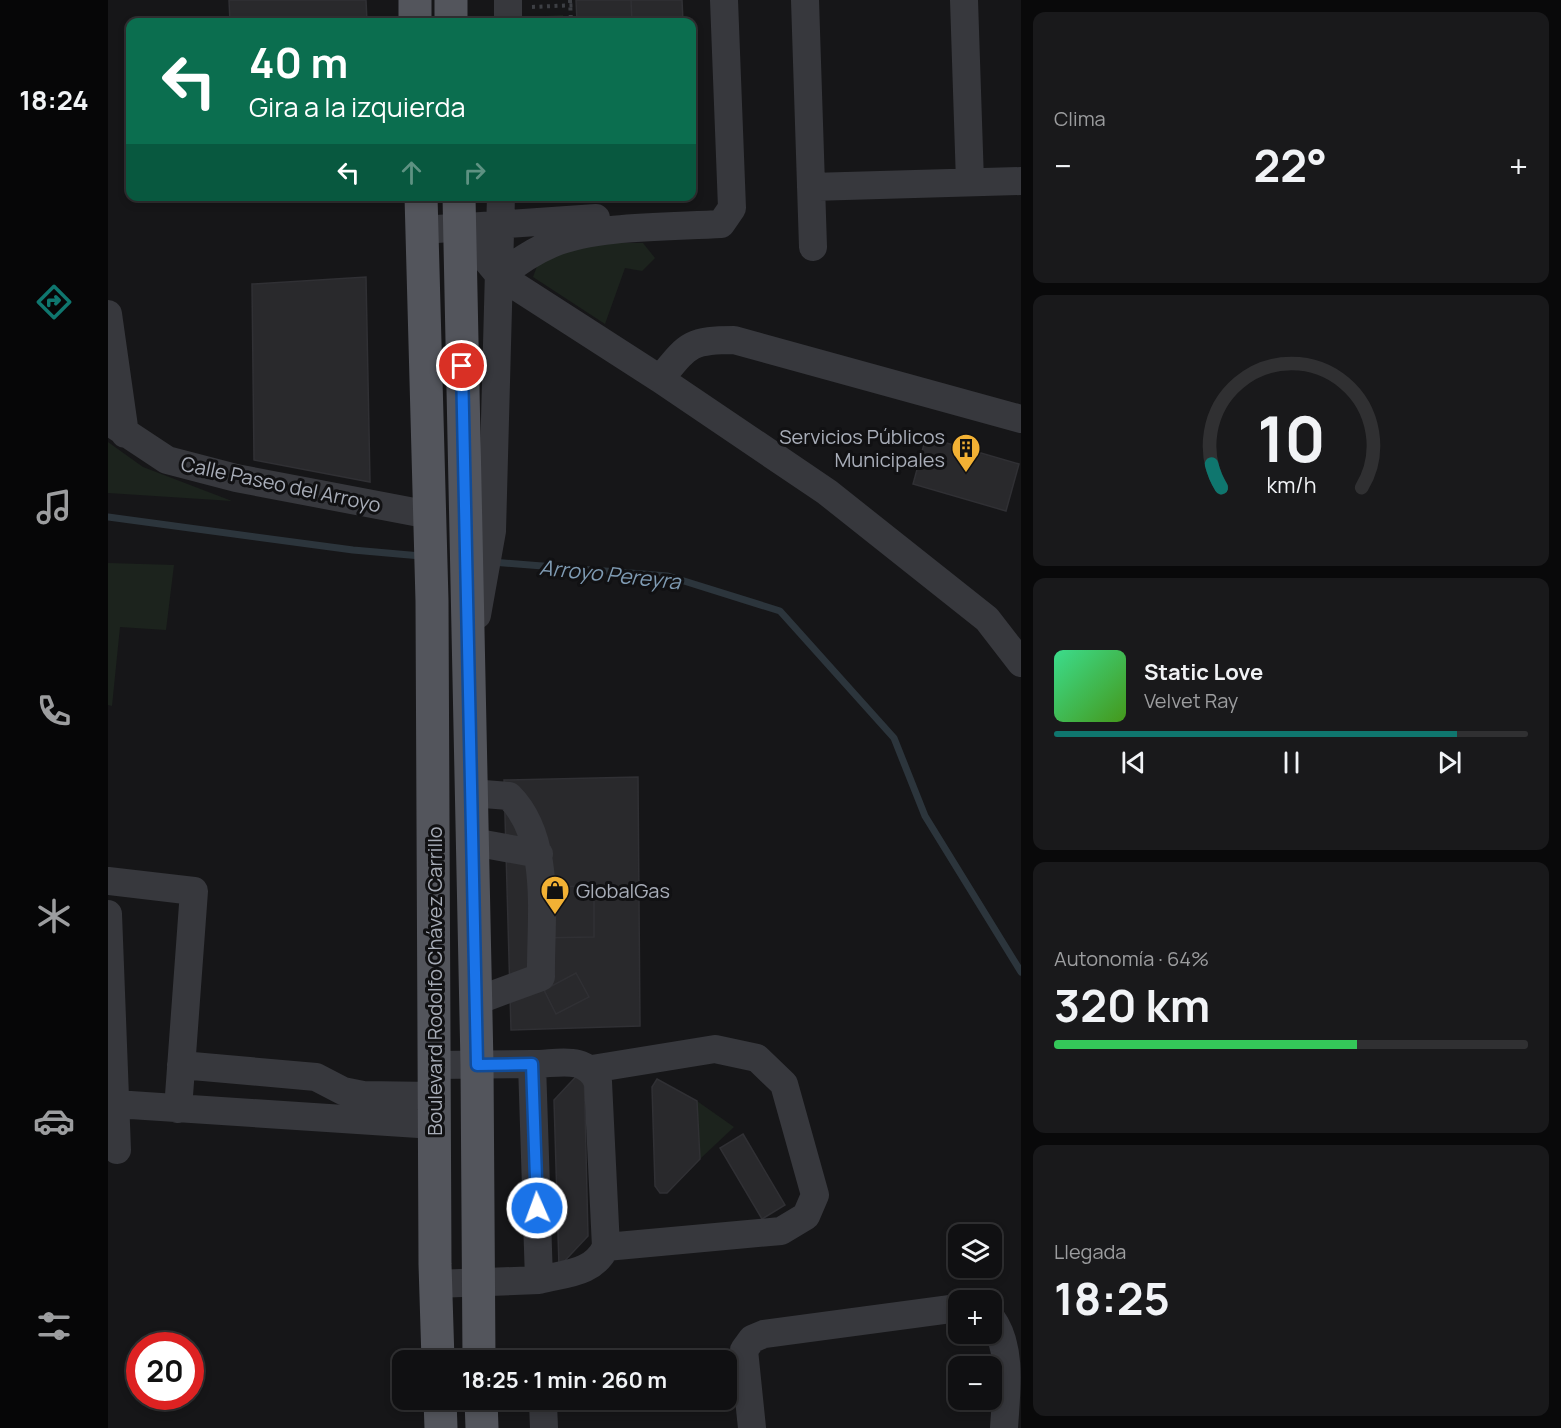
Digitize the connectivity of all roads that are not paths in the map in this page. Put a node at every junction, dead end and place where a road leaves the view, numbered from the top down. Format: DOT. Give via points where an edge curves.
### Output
graph roads {
  1 [pos="415,0"];
  2 [pos="451,0"];
  3 [pos="724,0"];
  4 [pos="805,0"];
  5 [pos="964,0"];
  6 [pos="416,18"];
  7 [pos="452,18"];
  8 [pos="1021,181"];
  9 [pos="970,182"];
  10 [pos="811,186"];
  11 [pos="421,201"];
  12 [pos="501,201"];
  13 [pos="510,201"];
  14 [pos="732,207"];
  15 [pos="459,212"];
  16 [pos="501,225"];
  17 [pos="422,230"];
  18 [pos="813,247"];
  19 [pos="500,276"];
  20 [pos="108,314"];
  21 [pos="660,379"];
  22 [pos="1021,419"];
  23 [pos="117,427"];
  24 [pos="430,521"];
  25 [pos="478,529"];
  26 [pos="1021,663"];
  27 [pos="471,793"];
  28 [pos="473,842"];
  29 [pos="539,854"];
  30 [pos="108,881"];
  31 [pos="108,914"];
  32 [pos="476,1001"];
  33 [pos="532,1064"];
  34 [pos="181,1065"];
  35 [pos="477,1065"];
  36 [pos="592,1069"];
  37 [pos="434,1095"];
  38 [pos="115,1104"];
  39 [pos="178,1109"];
  40 [pos="117,1150"];
  41 [pos="606,1247"];
  42 [pos="539,1280"];
  43 [pos="478,1283"];
  44 [pos="435,1284"];
  45 [pos="948,1309"];
  46 [pos="1001,1344"];
  47 [pos="438,1350"];
  48 [pos="483,1350"];
  49 [pos="440,1410"];
  50 [pos="481,1410"];
  51 [pos="543,1410"];
  52 [pos="441,1428"];
  53 [pos="482,1428"];
  54 [pos="544,1428"];
  55 [pos="752,1428"];
  56 [pos="1004,1428"];
  1 -- 6 [label="main road"];
  2 -- 7 [label="main road"];
  3 -- 14 [label="street"];
  4 -- 10 [label="street"];
  5 -- 9 [label="street"];
  8 -- 9 [label="street"];
  9 -- 10 [label="street"];
  10 -- 18 [label="street"];
  11 -- 17 [label="main road"];
  12 -- 16 [label="street"];
  13 -- 16 [label="street"];
  14 -- 16 [label="street"];
  14 -- 19 [label="street" via="721,224 584,234 563,240 524,257"];
  15 -- 16 [label="street"];
  15 -- 17 [label="street"];
  15 -- 19 [label="street"];
  15 -- 25 [label="main road"];
  16 -- 19 [label="street"];
  17 -- 24 [label="main road"];
  19 -- 21 [label="street"];
  19 -- 25 [label="street"];
  20 -- 23 [label="street"];
  21 -- 22 [label="street" via="684,350 702,340 734,340"];
  21 -- 26 [label="street" via="836,499 987,619"];
  23 -- 24 [label="street, Calle Paseo del Arroyo" via="167,460"];
  24 -- 37 [label="main road, Boulevard Rodolfo Chávez Carrillo"];
  25 -- 27 [label="main road, Boulevard Rodolfo Chávez Carrillo" via="470,665"];
  27 -- 28 [label="main road, Boulevard Rodolfo Chávez Carrillo"];
  27 -- 29 [label="street" via="509,796 526,818"];
  28 -- 29 [label="street"];
  28 -- 32 [label="main road, Boulevard Rodolfo Chávez Carrillo"];
  29 -- 32 [label="street" via="541,977"];
  30 -- 34 [label="street" via="194,891"];
  31 -- 38 [label="street"];
  32 -- 35 [label="main road, Boulevard Rodolfo Chávez Carrillo"];
  33 -- 35 [label="street"];
  33 -- 36 [label="street" via="584,1063"];
  33 -- 42 [label="street"];
  34 -- 37 [label="street" via="316,1077 343,1091 363,1095"];
  34 -- 39 [label="street"];
  35 -- 37 [label="street"];
  35 -- 43 [label="main road, Boulevard Rodolfo Chávez Carrillo"];
  36 -- 41 [label="street" via="598,1082"];
  36 -- 41 [label="street" via="715,1049 757,1058 784,1084 815,1195 806,1216 781,1231"];
  37 -- 39 [label="street"];
  37 -- 44 [label="main road, Boulevard Rodolfo Chávez Carrillo"];
  38 -- 39 [label="street"];
  38 -- 40 [label="street"];
  41 -- 42 [label="street" via="600,1260 589,1268"];
  42 -- 43 [label="street"];
  43 -- 44 [label="street"];
  43 -- 48 [label="main road, Boulevard Rodolfo Chávez Carrillo"];
  44 -- 47 [label="main road, Boulevard Rodolfo Chávez Carrillo"];
  45 -- 55 [label="street" via="752,1339 744,1350"];
  46 -- 56 [label="street" via="1006,1376"];
  49 -- 52 [label="main road"];
  50 -- 53 [label="main road"];
  51 -- 54 [label="street"];
}
